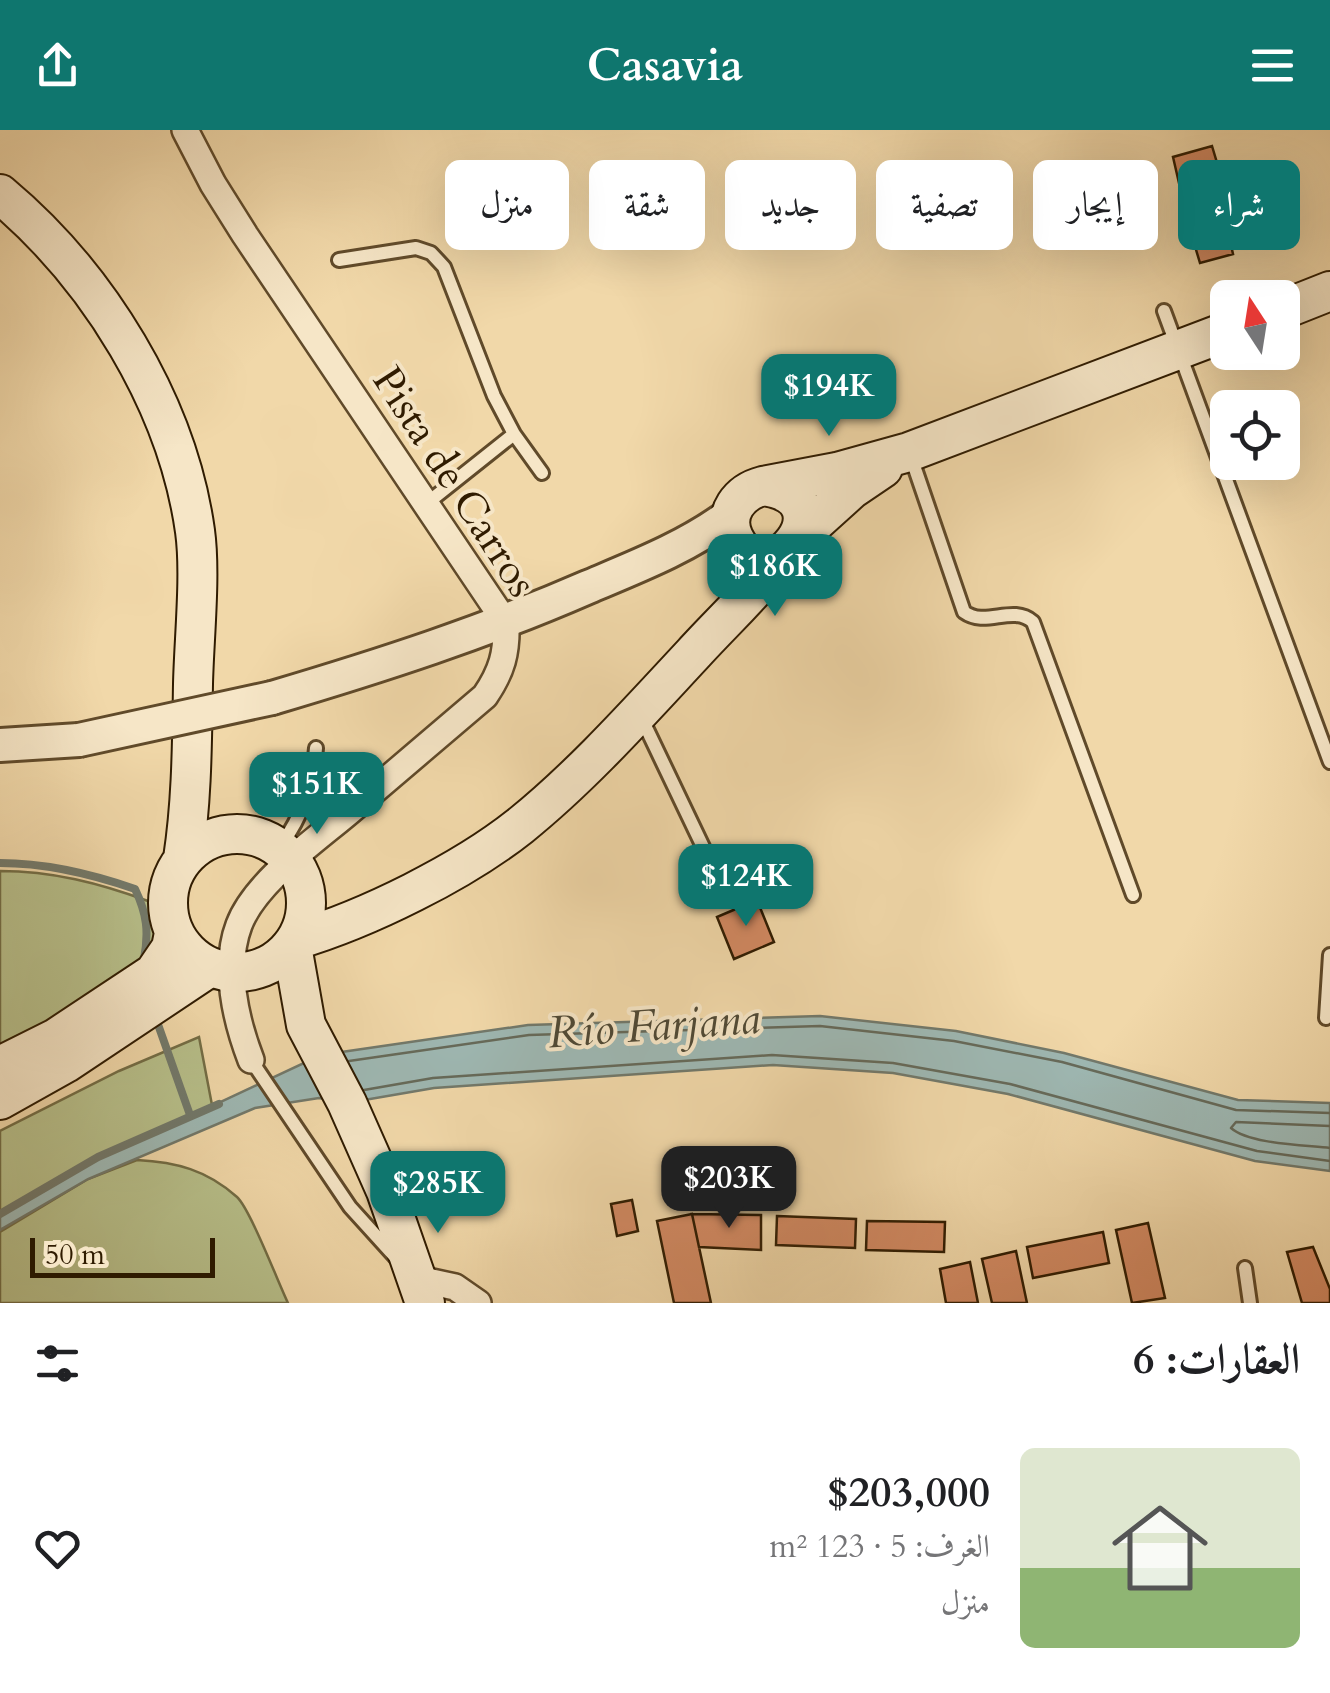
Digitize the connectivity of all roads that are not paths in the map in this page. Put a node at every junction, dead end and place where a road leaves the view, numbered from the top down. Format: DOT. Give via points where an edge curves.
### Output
graph roads {
  1 [pos="185,130"];
  2 [pos="0,194"];
  3 [pos="339,260"];
  4 [pos="1330,291"];
  5 [pos="1300,303"];
  6 [pos="1164,311"];
  7 [pos="1210,338"];
  8 [pos="1178,350"];
  9 [pos="514,434"];
  10 [pos="910,452"];
  11 [pos="542,473"];
  12 [pos="763,486"];
  13 [pos="426,504"];
  14 [pos="735,533"];
  15 [pos="792,544"];
  16 [pos="506,623"];
  17 [pos="710,635"];
  18 [pos="638,713"];
  19 [pos="0,746"];
  20 [pos="316,748"];
  21 [pos="1330,762"];
  22 [pos="192,779"];
  23 [pos="238,833"];
  24 [pos="182,859"];
  25 [pos="293,866"];
  26 [pos="725,893"];
  27 [pos="1133,895"];
  28 [pos="368,912"];
  29 [pos="174,932"];
  30 [pos="294,943"];
  31 [pos="1330,955"];
  32 [pos="229,970"];
  33 [pos="151,991"];
  34 [pos="1326,1018"];
  35 [pos="306,1025"];
  36 [pos="61,1051"];
  37 [pos="0,1066"];
  38 [pos="255,1066"];
  39 [pos="0,1100"];
  40 [pos="1244,1268"];
  41 [pos="421,1291"];
  42 [pos="478,1303"];
  43 [pos="1250,1303"];
  1 -- 13 [label="street, Pista de Carros" via="229,210"];
  2 -- 22 [label="main road" via="30,219 107,313 174,448 195,533"];
  3 -- 9 [label="lane" via="416,248 431,253 444,266"];
  4 -- 5 [label="main road"];
  6 -- 8 [label="lane"];
  7 -- 8 [label="main road"];
  8 -- 10 [label="main road"];
  8 -- 21 [label="lane"];
  9 -- 11 [label="lane"];
  9 -- 13 [label="lane"];
  10 -- 12 [label="main road"];
  10 -- 15 [label="main road" via="852,489"];
  10 -- 27 [label="lane" via="964,612 980,619 1018,613 1033,622"];
  12 -- 14 [label="main road" via="742,495"];
  12 -- 15 [label="main road" via="790,495 799,507 803,521"];
  13 -- 16 [label="street, Pista de Carros"];
  14 -- 15 [label="main road" via="748,554 760,558"];
  14 -- 16 [label="street" via="666,554"];
  14 -- 17 [label="main road" via="729,592"];
  15 -- 17 [label="main road"];
  16 -- 19 [label="street, bridge" via="272,698 79,740"];
  16 -- 25 [label="street, Pista de Carros" via="500,674 484,696"];
  17 -- 18 [label="main road"];
  18 -- 26 [label="lane"];
  18 -- 28 [label="main road" via="518,827 451,871"];
  20 -- 25 [label="lane"];
  22 -- 23 [label="main road"];
  22 -- 24 [label="main road"];
  23 -- 24 [label="main road" via="217,836"];
  23 -- 25 [label="main road" via="267,840"];
  24 -- 29 [label="main road" via="167,902"];
  25 -- 28 [label="main road" via="346,908"];
  25 -- 30 [label="main road" via="304,924"];
  25 -- 32 [label="street, Pista de Carros" via="257,895 239,924"];
  28 -- 30 [label="main road"];
  29 -- 32 [label="main road" via="183,947"];
  29 -- 33 [label="main road"];
  30 -- 32 [label="main road" via="278,960"];
  30 -- 35 [label="main road"];
  31 -- 34 [label="lane"];
  32 -- 33 [label="main road"];
  32 -- 35 [label="main road"];
  32 -- 38 [label="street, Pista de Carros"];
  33 -- 36 [label="main road"];
  35 -- 41 [label="main road" via="386,1191"];
  36 -- 37 [label="main road"];
  36 -- 39 [label="main road"];
  38 -- 41 [label="lane, Pista de Carros" via="350,1207"];
  40 -- 43 [label="lane"];
  41 -- 42 [label="street, Pista de Carros" via="456,1287"];
}
